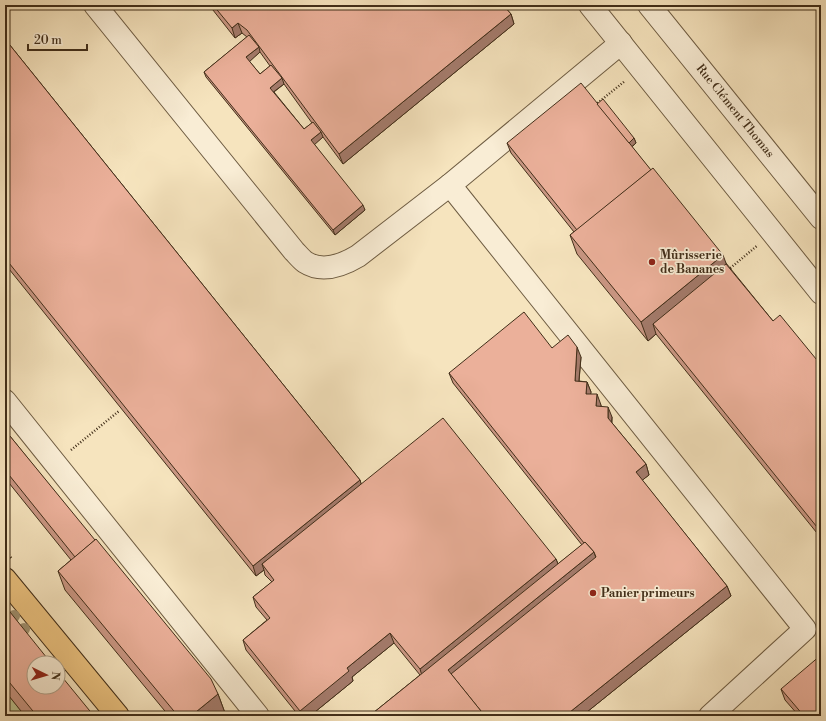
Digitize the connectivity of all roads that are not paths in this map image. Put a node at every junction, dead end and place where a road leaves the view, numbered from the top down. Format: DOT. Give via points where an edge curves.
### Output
graph roads {
  1 [pos="95,5"];
  2 [pos="590,5"];
  3 [pos="649,5"];
  4 [pos="621,43"];
  5 [pos="450,185"];
  6 [pos="821,218"];
  7 [pos="821,292"];
  8 [pos="5,401"];
  9 [pos="5,579"];
  10 [pos="813,632"];
  11 [pos="118,716"];
  12 [pos="258,716"];
  13 [pos="710,716"];
  1 -- 5 [label="lane" via="305,262 330,267 343,265"];
  2 -- 4 [label="lane"];
  3 -- 6 [label="lane, Rue Clément Thomas"];
  4 -- 5 [label="lane"];
  4 -- 7 [label="lane"];
  5 -- 10 [label="lane"];
  8 -- 12 [label="lane"];
  9 -- 11 [label="main road"];
  10 -- 13 [label="lane"];
}
